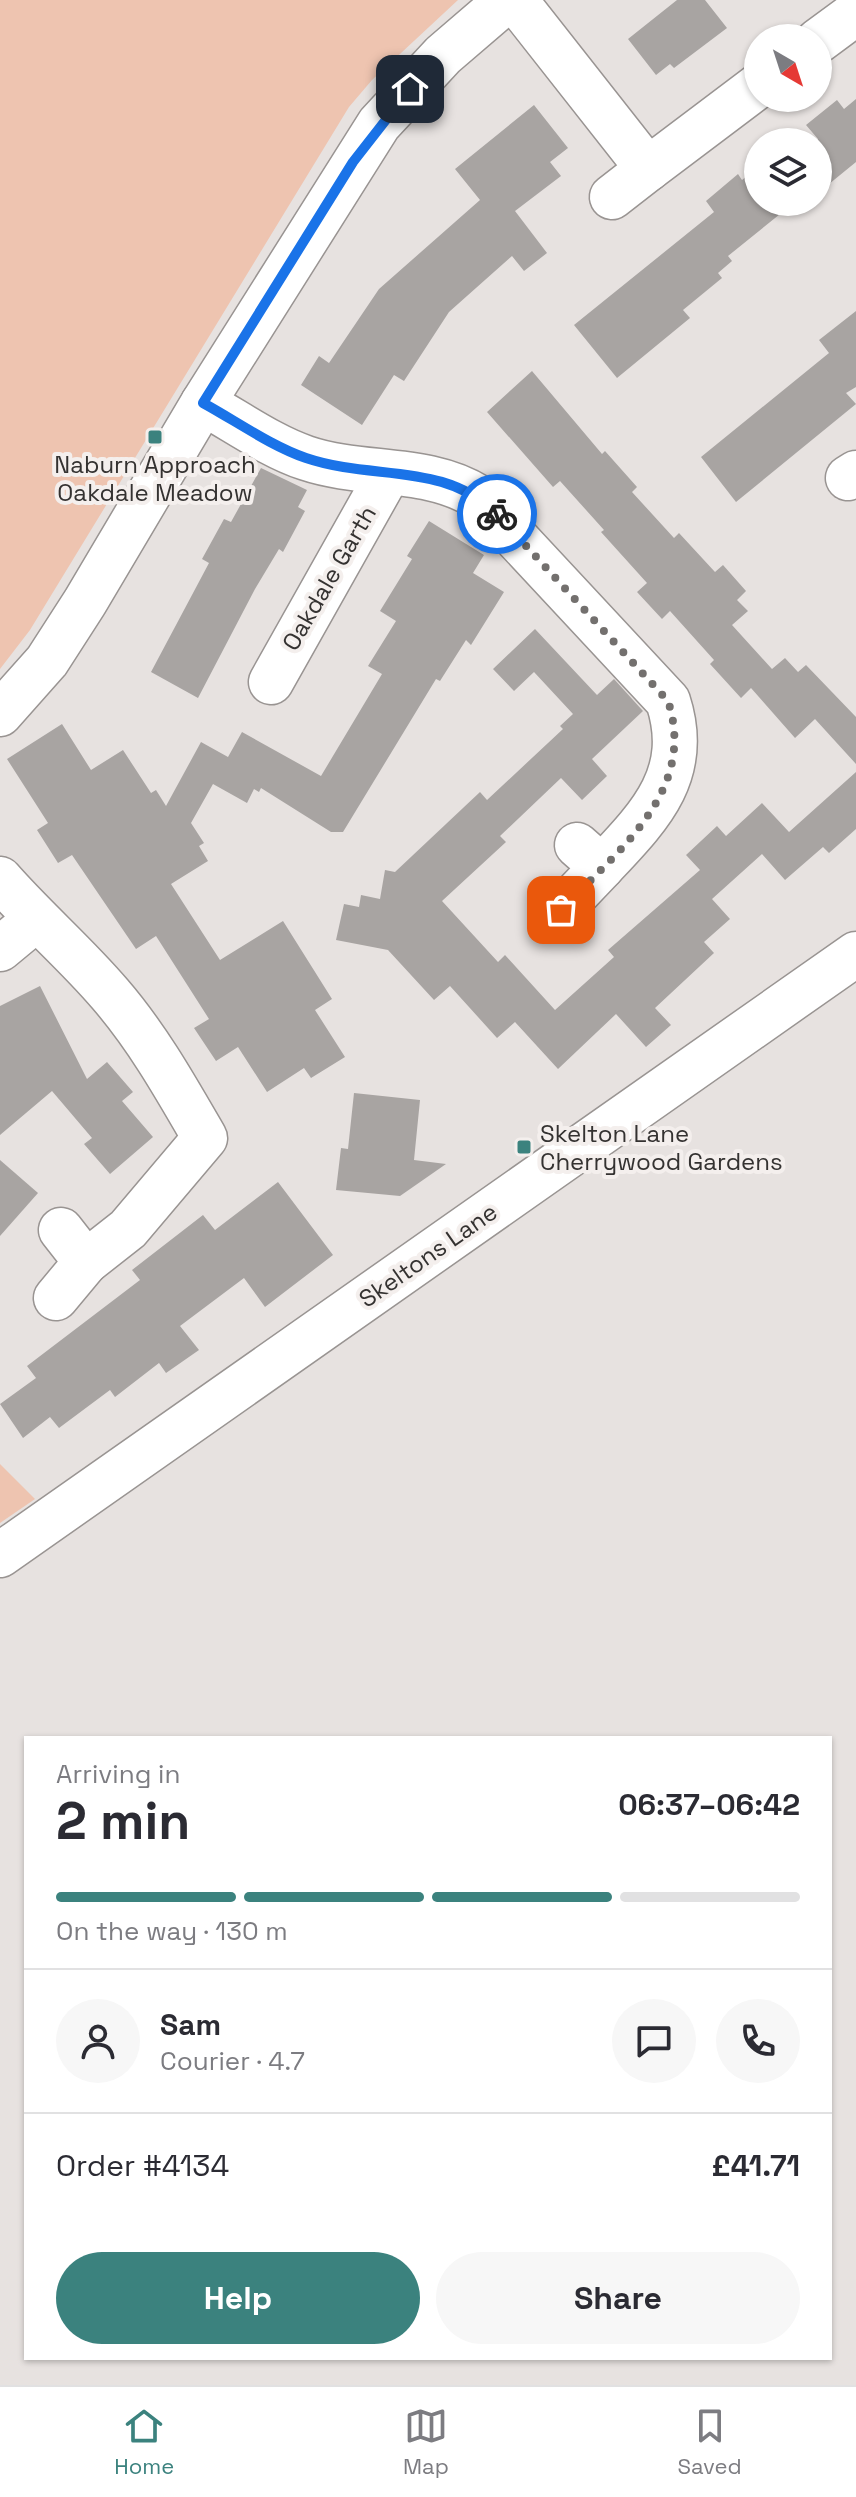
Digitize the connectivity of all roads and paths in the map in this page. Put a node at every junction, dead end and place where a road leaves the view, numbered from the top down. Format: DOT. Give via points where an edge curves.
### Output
graph roads {
  1 [pos="507,0"];
  2 [pos="515,0"];
  3 [pos="856,13"];
  4 [pos="832,31"];
  5 [pos="744,97"];
  6 [pos="648,169"];
  7 [pos="612,197"];
  8 [pos="203,403"];
  9 [pos="388,474"];
  10 [pos="271,682"];
  11 [pos="0,714"];
  12 [pos="0,879"];
  13 [pos="561,910"];
  14 [pos="35,920"];
  15 [pos="0,949"];
  16 [pos="856,954"];
  17 [pos="56,1298"];
  18 [pos="0,1555"];
  1 -- 8 [label="street" via="443,55 379,124"];
  2 -- 6 [label="street"];
  3 -- 4 [label="street"];
  5 -- 6 [label="street"];
  6 -- 7 [label="street"];
  8 -- 9 [label="street" via="304,457"];
  8 -- 11 [label="street" via="78,614 47,661"];
  9 -- 10 [label="street, Oakdale Garth"];
  9 -- 13 [label="street" via="443,481 478,497 668,701 676,724 676,750 655,807 589,856"];
  12 -- 14 [label="street"];
  14 -- 15 [label="street"];
  14 -- 17 [label="street" via="145,1037 205,1138 128,1229 74,1246"];
  16 -- 18 [label="street, Skeltons Lane"];
}
